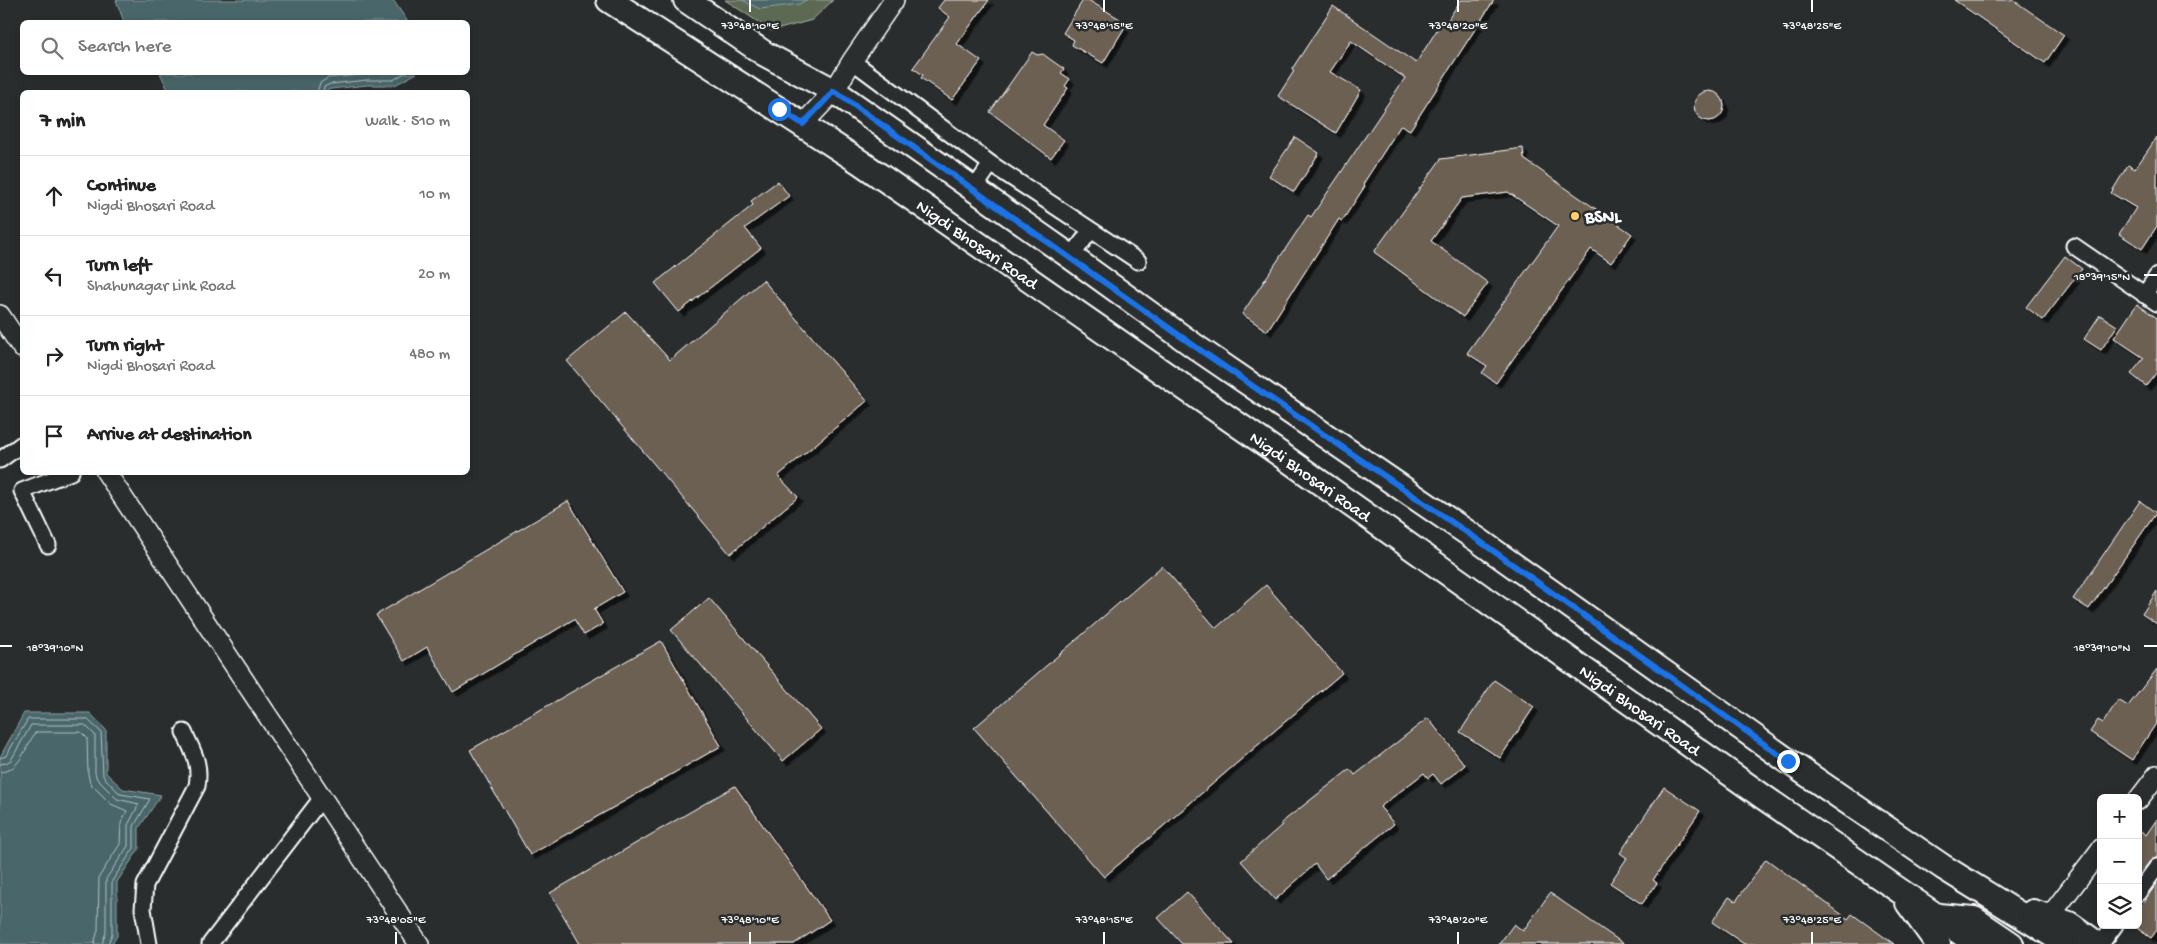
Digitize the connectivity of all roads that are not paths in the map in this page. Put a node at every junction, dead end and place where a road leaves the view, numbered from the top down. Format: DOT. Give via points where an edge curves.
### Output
graph roads {
  1 [pos="609,0"];
  2 [pos="686,0"];
  3 [pos="894,0"];
  4 [pos="852,61"];
  5 [pos="834,91"];
  6 [pos="803,124"];
  7 [pos="991,164"];
  8 [pos="974,189"];
  9 [pos="1091,230"];
  10 [pos="2074,246"];
  11 [pos="1071,257"];
  12 [pos="1138,261"];
  13 [pos="2157,276"];
  14 [pos="2144,294"];
  15 [pos="2157,303"];
  16 [pos="0,315"];
  17 [pos="20,345"];
  18 [pos="20,445"];
  19 [pos="0,460"];
  20 [pos="63,475"];
  21 [pos="108,475"];
  22 [pos="48,545"];
  23 [pos="184,732"];
  24 [pos="2157,775"];
  25 [pos="2142,795"];
  26 [pos="321,799"];
  27 [pos="2097,854"];
  28 [pos="2157,867"];
  29 [pos="2142,888"];
  30 [pos="1898,889"];
  31 [pos="2005,905"];
  32 [pos="1938,916"];
  33 [pos="2050,916"];
  34 [pos="2112,929"];
  35 [pos="150,944"];
  36 [pos="210,944"];
  37 [pos="419,944"];
  38 [pos="1938,944"];
  39 [pos="1977,944"];
  40 [pos="2011,944"];
  41 [pos="2067,944"];
  42 [pos="2097,944"];
  43 [pos="2101,944"];
  1 -- 6 [label="main road, Nigdi Bhosari Road"];
  2 -- 5 [label="main road" via="765,54"];
  3 -- 4 [label="street"];
  4 -- 5 [label="street"];
  4 -- 7 [label="street"];
  5 -- 6 [label="street"];
  5 -- 8 [label="main road"];
  6 -- 30 [label="main road, Nigdi Bhosari Road" via="1264,443 1538,639"];
  7 -- 8 [label="street"];
  7 -- 9 [label="street"];
  8 -- 11 [label="main road"];
  9 -- 11 [label="street"];
  9 -- 12 [label="street"];
  10 -- 14 [label="street"];
  11 -- 31 [label="main road" via="1200,350 1486,545 1788,761 1943,867"];
  13 -- 14 [label="street"];
  14 -- 15 [label="street"];
  16 -- 17 [label="street"];
  18 -- 19 [label="street"];
  20 -- 22 [label="street" via="22,491"];
  21 -- 26 [label="street"];
  23 -- 35 [label="street" via="200,772 197,786 145,885 143,909"];
  24 -- 25 [label="street"];
  26 -- 36 [label="street"];
  26 -- 37 [label="street"];
  27 -- 33 [label="street"];
  28 -- 29 [label="street"];
  30 -- 32 [label="main road, Nigdi Bhosari Road"];
  30 -- 38 [label="main road"];
  31 -- 33 [label="main road"];
  31 -- 41 [label="main road"];
  32 -- 39 [label="main road"];
  32 -- 40 [label="main road, Nigdi Bhosari Road" via="1974,919"];
  33 -- 42 [label="main road" via="2069,924"];
  34 -- 43 [label="street"];
}
